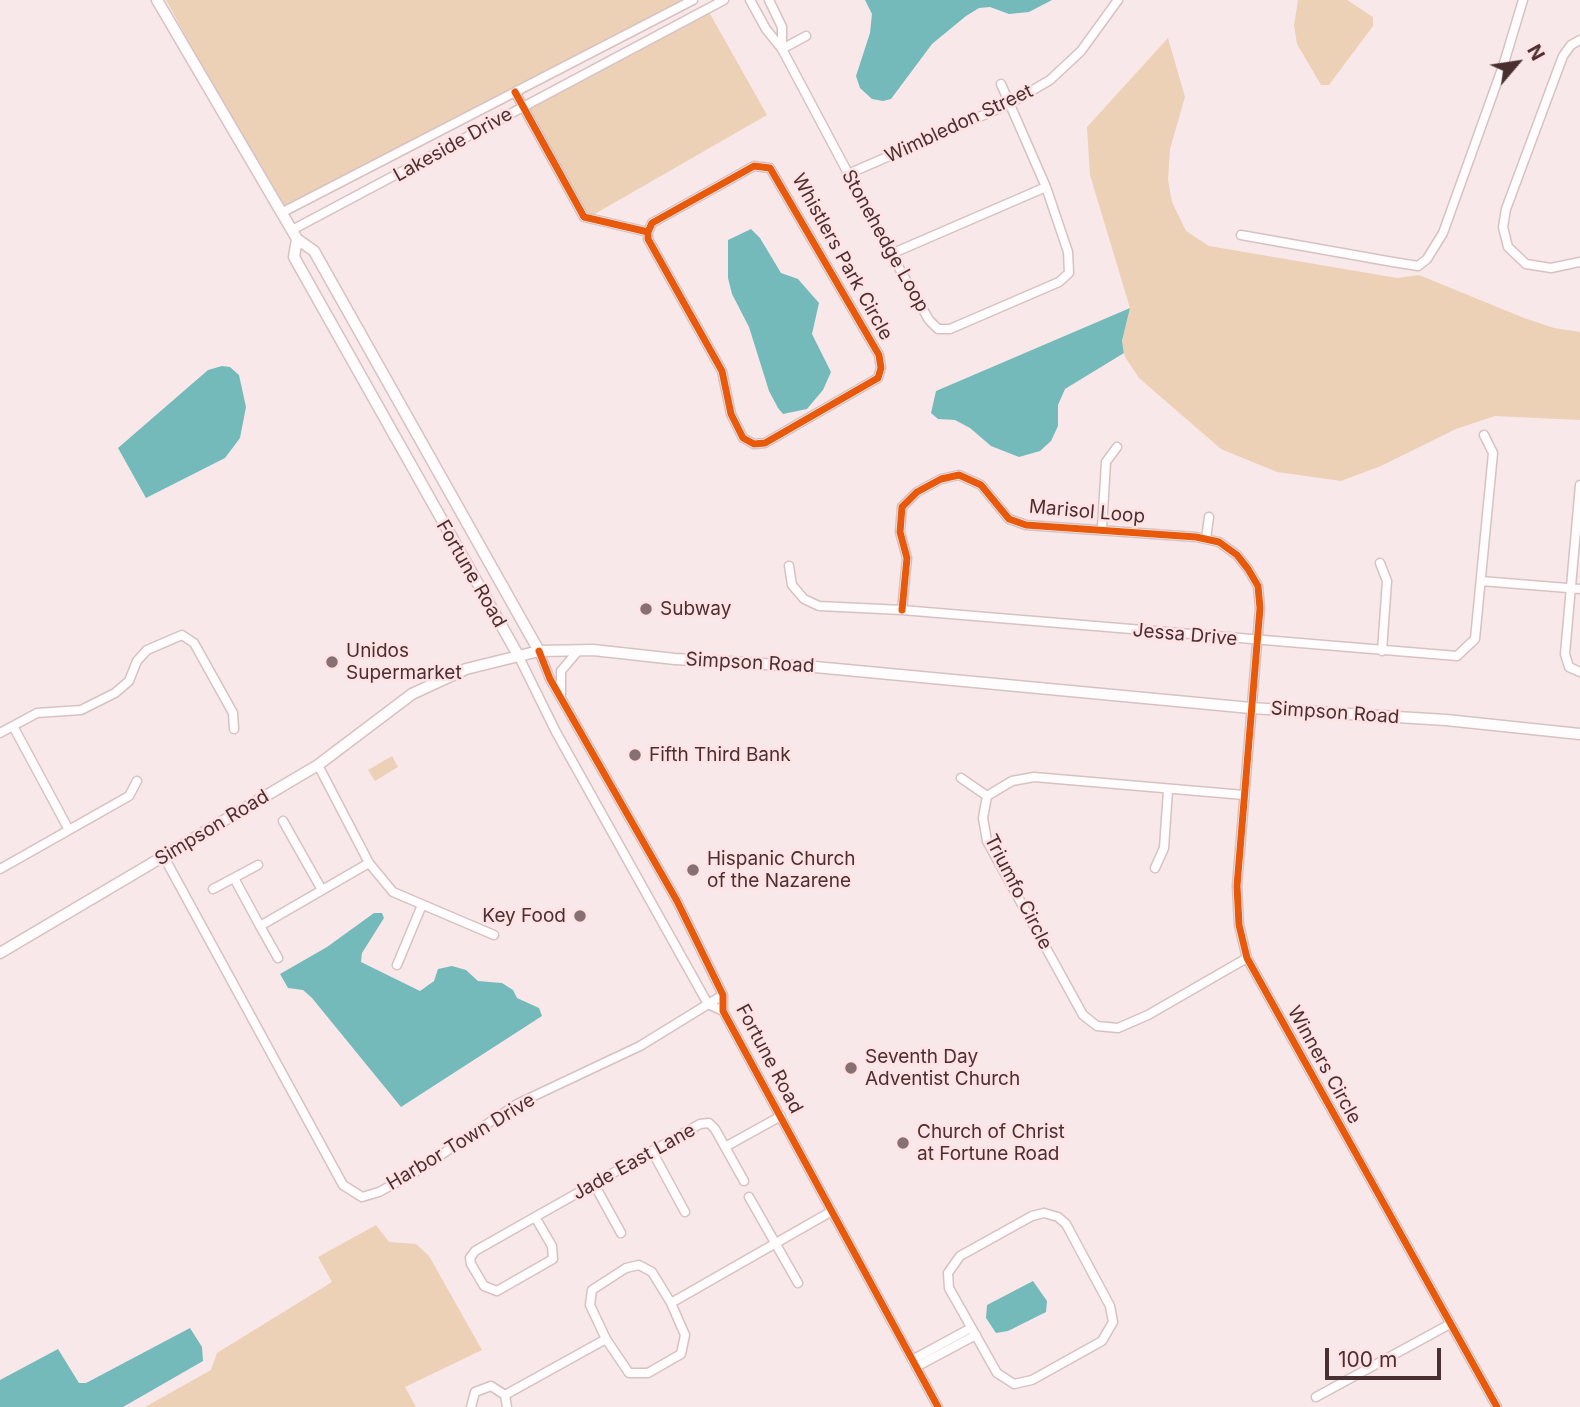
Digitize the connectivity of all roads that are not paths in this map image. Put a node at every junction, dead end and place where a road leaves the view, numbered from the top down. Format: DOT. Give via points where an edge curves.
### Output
graph roads {
  1 [pos="159,0"];
  2 [pos="693,0"];
  3 [pos="724,0"];
  4 [pos="750,0"];
  5 [pos="769,0"];
  6 [pos="1118,0"];
  7 [pos="1523,0"];
  8 [pos="807,36"];
  9 [pos="1580,40"];
  10 [pos="782,49"];
  11 [pos="1001,84"];
  12 [pos="514,92"];
  13 [pos="1009,104"];
  14 [pos="522,108"];
  15 [pos="848,174"];
  16 [pos="1046,187"];
  17 [pos="283,212"];
  18 [pos="648,232"];
  19 [pos="295,235"];
  20 [pos="1241,235"];
  21 [pos="891,254"];
  22 [pos="1580,262"];
  23 [pos="1484,435"];
  24 [pos="1117,447"];
  25 [pos="1580,485"];
  26 [pos="1209,517"];
  27 [pos="1102,528"];
  28 [pos="1206,539"];
  29 [pos="1380,563"];
  30 [pos="789,566"];
  31 [pos="1482,581"];
  32 [pos="1569,587"];
  33 [pos="1580,589"];
  34 [pos="902,610"];
  35 [pos="1255,641"];
  36 [pos="578,650"];
  37 [pos="539,651"];
  38 [pos="1382,651"];
  39 [pos="518,655"];
  40 [pos="1580,672"];
  41 [pos="561,698"];
  42 [pos="1251,708"];
  43 [pos="13,726"];
  44 [pos="234,729"];
  45 [pos="0,733"];
  46 [pos="1580,734"];
  47 [pos="318,765"];
  48 [pos="961,778"];
  49 [pos="137,781"];
  50 [pos="1167,790"];
  51 [pos="1244,795"];
  52 [pos="987,796"];
  53 [pos="283,821"];
  54 [pos="69,830"];
  55 [pos="164,857"];
  56 [pos="369,863"];
  57 [pos="258,865"];
  58 [pos="1155,868"];
  59 [pos="0,869"];
  60 [pos="234,878"];
  61 [pos="214,889"];
  62 [pos="322,890"];
  63 [pos="422,905"];
  64 [pos="260,926"];
  65 [pos="494,935"];
  66 [pos="0,953"];
  67 [pos="278,958"];
  68 [pos="1247,958"];
  69 [pos="397,965"];
  70 [pos="723,995"];
  71 [pos="708,1004"];
  72 [pos="723,1011"];
  73 [pos="781,1116"];
  74 [pos="725,1147"];
  75 [pos="652,1151"];
  76 [pos="744,1181"];
  77 [pos="594,1184"];
  78 [pos="749,1197"];
  79 [pos="832,1211"];
  80 [pos="685,1212"];
  81 [pos="535,1217"];
  82 [pos="621,1233"];
  83 [pos="776,1244"];
  84 [pos="798,1283"];
  85 [pos="671,1304"];
  86 [pos="1450,1324"];
  87 [pos="973,1331"];
  88 [pos="606,1339"];
  89 [pos="914,1363"];
  90 [pos="505,1395"];
  91 [pos="1316,1397"];
  92 [pos="471,1407"];
  93 [pos="507,1407"];
  94 [pos="938,1407"];
  95 [pos="1497,1407"];
  1 -- 17 [label="main road, Fortune Road"];
  2 -- 12 [label="street, Lakeside Drive"];
  3 -- 14 [label="street, Lakeside Drive"];
  4 -- 10 [label="street, Stonehedge Loop"];
  5 -- 10 [label="street, Stonehedge Loop" via="782,27"];
  6 -- 13 [label="street, Wimbledon Street" via="1081,51 1050,80"];
  7 -- 20 [label="street" via="1443,233 1427,260 1418,266"];
  8 -- 10 [label="street"];
  9 -- 22 [label="street" via="1570,45 1563,57 1503,227 1508,247 1526,264 1551,268"];
  10 -- 15 [label="street, Stonehedge Loop"];
  11 -- 13 [label="street, Stonehedge Loop"];
  12 -- 14 [label="street"];
  12 -- 17 [label="street, Lakeside Drive"];
  13 -- 15 [label="street, Wimbledon Street"];
  13 -- 16 [label="street, Stonehedge Loop"];
  14 -- 18 [label="street" via="584,217"];
  14 -- 19 [label="street, Lakeside Drive"];
  15 -- 21 [label="street, Stonehedge Loop"];
  16 -- 21 [label="street"];
  16 -- 21 [label="street, Stonehedge Loop" via="1068,252 1069,274 1059,282 950,329 938,329"];
  17 -- 19 [label="main road, Fortune Road"];
  18 -- 18 [label="street, Whistlers Park Circle" via="722,372 731,414 748,442 765,443 878,378 879,355 770,168 754,166 652,223"];
  19 -- 37 [label="main road, Fortune Road" via="314,251"];
  19 -- 39 [label="main road, Fortune Road" via="294,257"];
  23 -- 31 [label="street, Jessa Drive" via="1493,453"];
  24 -- 27 [label="street" via="1106,463"];
  25 -- 32 [label="street"];
  26 -- 28 [label="street"];
  27 -- 28 [label="street, Marisol Loop"];
  27 -- 34 [label="street, Marisol Loop" via="1026,525 1009,519 981,485 959,475 941,479 902,507 900,532 907,558"];
  28 -- 35 [label="street, Marisol Loop" via="1237,555 1258,586"];
  29 -- 38 [label="street" via="1387,581"];
  30 -- 34 [label="street, Jessa Drive" via="792,585 804,599 819,606"];
  31 -- 32 [label="street"];
  31 -- 38 [label="street, Jessa Drive" via="1475,639 1468,649 1457,656"];
  32 -- 33 [label="street"];
  32 -- 40 [label="street" via="1565,654 1569,667"];
  34 -- 35 [label="street, Jessa Drive"];
  35 -- 38 [label="street, Jessa Drive"];
  35 -- 42 [label="street, Marisol Loop"];
  36 -- 37 [label="main road, Simpson Road"];
  36 -- 41 [label="street" via="561,671"];
  36 -- 42 [label="main road, Simpson Road"];
  37 -- 39 [label="main road, Simpson Road"];
  37 -- 41 [label="street, Fortune Road"];
  39 -- 47 [label="main road, Simpson Road" via="466,669 422,689"];
  39 -- 71 [label="street, Fortune Road"];
  41 -- 70 [label="street, Fortune Road" via="659,866"];
  42 -- 46 [label="main road, Simpson Road"];
  42 -- 51 [label="street, Winners Circle"];
  43 -- 44 [label="street" via="43,712 81,710 115,693 129,681 147,650 181,635 194,643 233,713"];
  43 -- 45 [label="street"];
  43 -- 54 [label="street"];
  47 -- 55 [label="main road, Simpson Road"];
  47 -- 56 [label="street"];
  48 -- 52 [label="street"];
  49 -- 54 [label="street" via="129,796"];
  50 -- 51 [label="street"];
  50 -- 52 [label="street" via="1034,777 1013,781"];
  50 -- 58 [label="street" via="1164,848"];
  51 -- 68 [label="street, Winners Circle" via="1237,886"];
  52 -- 68 [label="street, Triumfo Circle" via="983,818 987,841 1083,1015 1097,1026 1118,1028 1148,1015"];
  53 -- 62 [label="street"];
  54 -- 59 [label="street"];
  55 -- 66 [label="main road, Simpson Road"];
  55 -- 71 [label="street, Harbor Town Drive" via="343,1185 362,1197 414,1172 517,1104 640,1046"];
  56 -- 62 [label="street"];
  56 -- 63 [label="street" via="393,892"];
  57 -- 60 [label="street"];
  60 -- 61 [label="street"];
  60 -- 64 [label="street"];
  62 -- 64 [label="street"];
  63 -- 65 [label="street"];
  63 -- 69 [label="street"];
  64 -- 67 [label="street"];
  68 -- 86 [label="street, Winners Circle"];
  70 -- 71 [label="street, Harbor Town Drive"];
  70 -- 72 [label="street, Fortune Road"];
  71 -- 72 [label="street, Fortune Road"];
  72 -- 73 [label="street, Fortune Road"];
  73 -- 74 [label="street, Jade East Lane"];
  73 -- 79 [label="street, Fortune Road"];
  74 -- 75 [label="street, Jade East Lane" via="709,1123"];
  74 -- 76 [label="street, Jade East Lane"];
  75 -- 77 [label="street, Jade East Lane"];
  75 -- 80 [label="street"];
  77 -- 81 [label="street, Jade East Lane"];
  77 -- 82 [label="street"];
  78 -- 83 [label="street"];
  79 -- 83 [label="street"];
  79 -- 89 [label="street, Fortune Road"];
  81 -- 81 [label="street, Jade East Lane" via="552,1246 553,1259 497,1291 484,1286 471,1264 475,1251"];
  83 -- 84 [label="street"];
  83 -- 85 [label="street"];
  85 -- 88 [label="street" via="685,1335 681,1354 648,1373 629,1373"];
  85 -- 88 [label="street" via="652,1272 639,1265 626,1268 592,1290 590,1305"];
  86 -- 91 [label="street"];
  86 -- 95 [label="street, Winners Circle"];
  87 -- 87 [label="street" via="948,1283 955,1259 1038,1213 1058,1217 1110,1306 1110,1333 1018,1384 999,1376"];
  87 -- 89 [label="street"];
  88 -- 90 [label="street"];
  89 -- 94 [label="street, Fortune Road"];
  90 -- 92 [label="street" via="496,1387 485,1386 472,1397"];
  90 -- 93 [label="street"];
}
